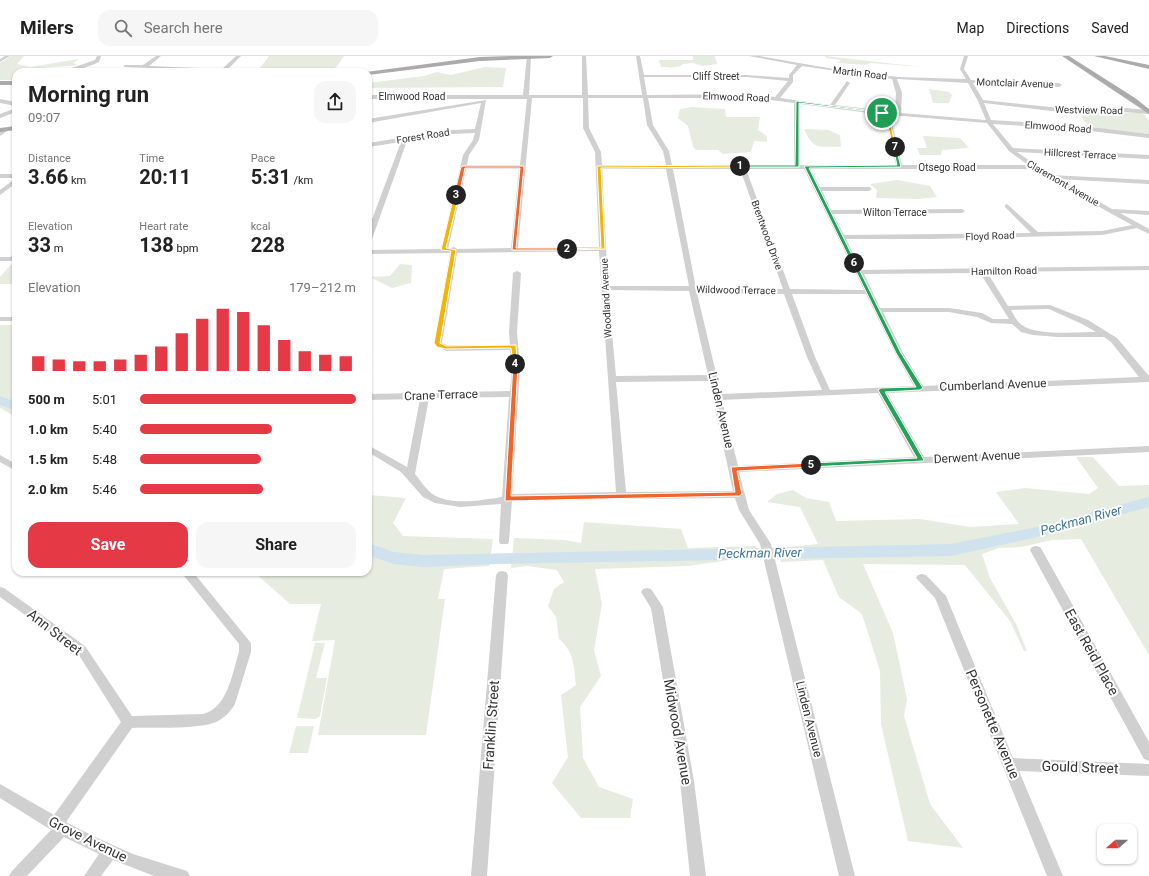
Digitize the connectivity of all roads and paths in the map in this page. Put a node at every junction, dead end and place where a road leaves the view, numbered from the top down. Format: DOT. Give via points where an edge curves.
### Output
graph roads {
  1 [pos="8,56"];
  2 [pos="99,56"];
  3 [pos="159,56"];
  4 [pos="239,56"];
  5 [pos="518,56"];
  6 [pos="550,56"];
  7 [pos="584,56"];
  8 [pos="638,56"];
  9 [pos="751,56"];
  10 [pos="966,56"];
  11 [pos="1065,56"];
  12 [pos="1097,56"];
  13 [pos="529,57"];
  14 [pos="0,61"];
  15 [pos="801,64"];
  16 [pos="124,66"];
  17 [pos="144,66"];
  18 [pos="1149,67"];
  19 [pos="76,68"];
  20 [pos="172,68"];
  21 [pos="226,68"];
  22 [pos="372,72"];
  23 [pos="642,76"];
  24 [pos="894,77"];
  25 [pos="791,80"];
  26 [pos="971,81"];
  27 [pos="12,83"];
  28 [pos="847,83"];
  29 [pos="0,84"];
  30 [pos="1059,85"];
  31 [pos="528,96"];
  32 [pos="585,96"];
  33 [pos="645,96"];
  34 [pos="372,97"];
  35 [pos="776,99"];
  36 [pos="0,101"];
  37 [pos="484,101"];
  38 [pos="981,101"];
  39 [pos="797,102"];
  40 [pos="12,103"];
  41 [pos="832,107"];
  42 [pos="12,112"];
  43 [pos="1149,112"];
  44 [pos="887,113"];
  45 [pos="898,114"];
  46 [pos="0,116"];
  47 [pos="372,120"];
  48 [pos="989,122"];
  49 [pos="4,129"];
  50 [pos="478,131"];
  51 [pos="0,134"];
  52 [pos="1149,136"];
  53 [pos="405,139"];
  54 [pos="372,144"];
  55 [pos="1011,150"];
  56 [pos="1149,157"];
  57 [pos="669,166"];
  58 [pos="742,166"];
  59 [pos="797,166"];
  60 [pos="806,166"];
  61 [pos="899,166"];
  62 [pos="463,167"];
  63 [pos="522,167"];
  64 [pos="599,167"];
  65 [pos="1032,167"];
  66 [pos="0,176"];
  67 [pos="12,176"];
  68 [pos="1047,176"];
  69 [pos="1149,182"];
  70 [pos="12,183"];
  71 [pos="818,189"];
  72 [pos="869,189"];
  73 [pos="0,193"];
  74 [pos="1007,206"];
  75 [pos="1111,210"];
  76 [pos="962,211"];
  77 [pos="829,212"];
  78 [pos="1149,212"];
  79 [pos="1138,226"];
  80 [pos="372,229"];
  81 [pos="1149,232"];
  82 [pos="1036,234"];
  83 [pos="841,237"];
  84 [pos="514,249"];
  85 [pos="603,249"];
  86 [pos="444,250"];
  87 [pos="454,250"];
  88 [pos="372,252"];
  89 [pos="12,257"];
  90 [pos="0,259"];
  91 [pos="1149,268"];
  92 [pos="858,272"];
  93 [pos="983,272"];
  94 [pos="517,273"];
  95 [pos="604,288"];
  96 [pos="693,290"];
  97 [pos="787,291"];
  98 [pos="868,292"];
  99 [pos="1007,308"];
  100 [pos="877,310"];
  101 [pos="0,319"];
  102 [pos="12,319"];
  103 [pos="1015,322"];
  104 [pos="1106,335"];
  105 [pos="514,346"];
  106 [pos="611,378"];
  107 [pos="714,378"];
  108 [pos="1148,379"];
  109 [pos="920,388"];
  110 [pos="881,390"];
  111 [pos="827,392"];
  112 [pos="514,394"];
  113 [pos="425,396"];
  114 [pos="372,397"];
  115 [pos="718,397"];
  116 [pos="1149,449"];
  117 [pos="372,450"];
  118 [pos="0,458"];
  119 [pos="921,460"];
  120 [pos="12,466"];
  121 [pos="734,469"];
  122 [pos="410,475"];
  123 [pos="739,494"];
  124 [pos="620,495"];
  125 [pos="507,499"];
  126 [pos="504,541"];
  127 [pos="1036,550"];
  128 [pos="502,575"];
  129 [pos="190,576"];
  130 [pos="922,578"];
  131 [pos="0,591"];
  132 [pos="647,592"];
  133 [pos="128,722"];
  134 [pos="1149,755"];
  135 [pos="1010,764"];
  136 [pos="1149,770"];
  137 [pos="0,790"];
  138 [pos="59,827"];
  139 [pos="109,853"];
  140 [pos="17,876"];
  141 [pos="92,876"];
  142 [pos="182,876"];
  143 [pos="479,876"];
  144 [pos="698,876"];
  145 [pos="847,876"];
  146 [pos="1055,876"];
  1 -- 14 [label="street"];
  2 -- 19 [label="street" via="97,61"];
  3 -- 17 [label="street"];
  4 -- 21 [label="street"];
  5 -- 13 [label="main road"];
  5 -- 22 [label="main road"];
  6 -- 13 [label="main road"];
  7 -- 32 [label="street, Woodland Avenue"];
  8 -- 23 [label="street, Linden Avenue"];
  9 -- 15 [label="street, Martin Road"];
  10 -- 26 [label="street, Claremont Avenue" via="962,68"];
  11 -- 43 [label="main road"];
  12 -- 18 [label="main road"];
  13 -- 31 [label="street" via="526,94"];
  15 -- 24 [label="street, Martin Road"];
  15 -- 25 [label="street" via="791,75"];
  16 -- 17 [label="street"];
  17 -- 20 [label="street"];
  23 -- 25 [label="street, Cliff Street" via="747,76"];
  23 -- 33 [label="street, Linden Avenue"];
  24 -- 26 [label="street, Martin Road"];
  24 -- 45 [label="street" via="899,93"];
  25 -- 35 [label="street"];
  26 -- 30 [label="street, Montclair Avenue"];
  26 -- 38 [label="street, Claremont Avenue"];
  27 -- 29 [label="main road"];
  28 -- 41 [label="street"];
  31 -- 32 [label="street, Elmwood Road"];
  31 -- 34 [label="street, Elmwood Road"];
  31 -- 37 [label="street"];
  31 -- 63 [label="street" via="530,99"];
  32 -- 33 [label="street, Elmwood Road"];
  32 -- 64 [label="street, Woodland Avenue" via="586,128 597,148"];
  33 -- 35 [label="street, Elmwood Road" via="754,96"];
  33 -- 57 [label="street, Linden Avenue" via="651,128 665,148"];
  35 -- 39 [label="street, Elmwood Road"];
  36 -- 40 [label="street"];
  37 -- 47 [label="street"];
  37 -- 50 [label="street"];
  38 -- 43 [label="street, Westview Road" via="1060,110"];
  38 -- 48 [label="street, Claremont Avenue"];
  39 -- 41 [label="street, Elmwood Road"];
  39 -- 59 [label="street"];
  41 -- 44 [label="street, Elmwood Road"];
  42 -- 46 [label="street"];
  44 -- 45 [label="street, Elmwood Road"];
  44 -- 61 [label="street"];
  45 -- 48 [label="street, Elmwood Road"];
  48 -- 52 [label="street, Elmwood Road" via="1074,127"];
  48 -- 55 [label="street, Claremont Avenue"];
  49 -- 51 [label="street"];
  50 -- 53 [label="street, Forest Road"];
  50 -- 62 [label="street"];
  53 -- 54 [label="street, Forest Road"];
  53 -- 80 [label="street"];
  55 -- 56 [label="street, Hillcrest Terrace"];
  55 -- 65 [label="street, Claremont Avenue"];
  57 -- 58 [label="street, Otsego Road"];
  57 -- 64 [label="street, Otsego Road"];
  57 -- 96 [label="street, Linden Avenue"];
  58 -- 59 [label="street, Otsego Road"];
  58 -- 97 [label="street, Brentwood Drive"];
  59 -- 60 [label="street, Otsego Road"];
  60 -- 61 [label="street, Otsego Road"];
  60 -- 71 [label="street"];
  61 -- 65 [label="street, Otsego Road"];
  62 -- 63 [label="street"];
  62 -- 86 [label="street"];
  63 -- 84 [label="street"];
  64 -- 85 [label="street, Woodland Avenue"];
  65 -- 68 [label="street, Claremont Avenue"];
  66 -- 67 [label="street"];
  68 -- 69 [label="street"];
  68 -- 75 [label="street, Claremont Avenue"];
  70 -- 73 [label="street"];
  71 -- 72 [label="street"];
  71 -- 77 [label="street"];
  74 -- 82 [label="street"];
  75 -- 78 [label="street"];
  75 -- 79 [label="street, Claremont Avenue"];
  76 -- 77 [label="street, Wilton Terrace"];
  77 -- 83 [label="street"];
  79 -- 81 [label="street, Claremont Avenue"];
  79 -- 82 [label="street, Floyd Road" via="1102,232"];
  82 -- 83 [label="street, Floyd Road"];
  83 -- 92 [label="street"];
  84 -- 85 [label="street"];
  84 -- 87 [label="street"];
  85 -- 95 [label="street, Woodland Avenue"];
  86 -- 87 [label="street"];
  86 -- 88 [label="street"];
  87 -- 105 [label="street" via="437,341 439,346"];
  89 -- 90 [label="street"];
  91 -- 93 [label="street, Hamilton Road"];
  92 -- 93 [label="street, Hamilton Road"];
  92 -- 98 [label="street"];
  93 -- 99 [label="street"];
  94 -- 105 [label="street"];
  95 -- 96 [label="street, Wildwood Terrace"];
  95 -- 106 [label="street, Woodland Avenue"];
  96 -- 97 [label="street, Wildwood Terrace"];
  96 -- 107 [label="street, Linden Avenue"];
  97 -- 98 [label="street, Wildwood Terrace"];
  97 -- 111 [label="street, Brentwood Drive"];
  98 -- 100 [label="street"];
  99 -- 103 [label="street"];
  99 -- 104 [label="street" via="1050,307 1077,318"];
  100 -- 103 [label="street" via="949,310 979,315 991,321"];
  100 -- 109 [label="street" via="898,353"];
  101 -- 102 [label="street"];
  103 -- 104 [label="street" via="1020,329 1032,334"];
  104 -- 108 [label="street" via="1114,340"];
  105 -- 112 [label="street"];
  106 -- 107 [label="street"];
  106 -- 124 [label="street, Woodland Avenue"];
  107 -- 115 [label="street, Linden Avenue"];
  108 -- 109 [label="street, Cumberland Avenue"];
  109 -- 110 [label="street, Cumberland Avenue"];
  110 -- 111 [label="street, Cumberland Avenue"];
  110 -- 119 [label="street"];
  111 -- 115 [label="street, Cumberland Avenue"];
  112 -- 113 [label="street, Crane Terrace"];
  112 -- 125 [label="street"];
  113 -- 114 [label="street, Crane Terrace"];
  113 -- 122 [label="street"];
  115 -- 121 [label="street, Linden Avenue"];
  116 -- 119 [label="street, Derwent Avenue"];
  117 -- 122 [label="street"];
  118 -- 120 [label="street"];
  119 -- 121 [label="street, Derwent Avenue"];
  121 -- 123 [label="street, Linden Avenue"];
  122 -- 125 [label="street" via="426,493 441,501 452,503"];
  123 -- 124 [label="street"];
  123 -- 145 [label="street, Linden Avenue" via="744,510 760,534 768,554"];
  124 -- 125 [label="street"];
  125 -- 126 [label="street"];
  127 -- 134 [label="street, East Reid Place"];
  128 -- 143 [label="street, Franklin Street"];
  129 -- 133 [label="street" via="245,643 246,652 228,704 220,713 203,720"];
  130 -- 135 [label="street, Personette Avenue" via="940,596"];
  131 -- 133 [label="street, Ann Street" via="81,649"];
  132 -- 144 [label="street, Midwood Avenue" via="658,615 687,781"];
  133 -- 138 [label="street"];
  135 -- 136 [label="street, Gould Street"];
  135 -- 146 [label="street, Personette Avenue"];
  137 -- 138 [label="street, Grove Avenue"];
  138 -- 139 [label="street, Grove Avenue"];
  138 -- 140 [label="street"];
  139 -- 141 [label="street"];
  139 -- 142 [label="street, Grove Avenue"];
}
